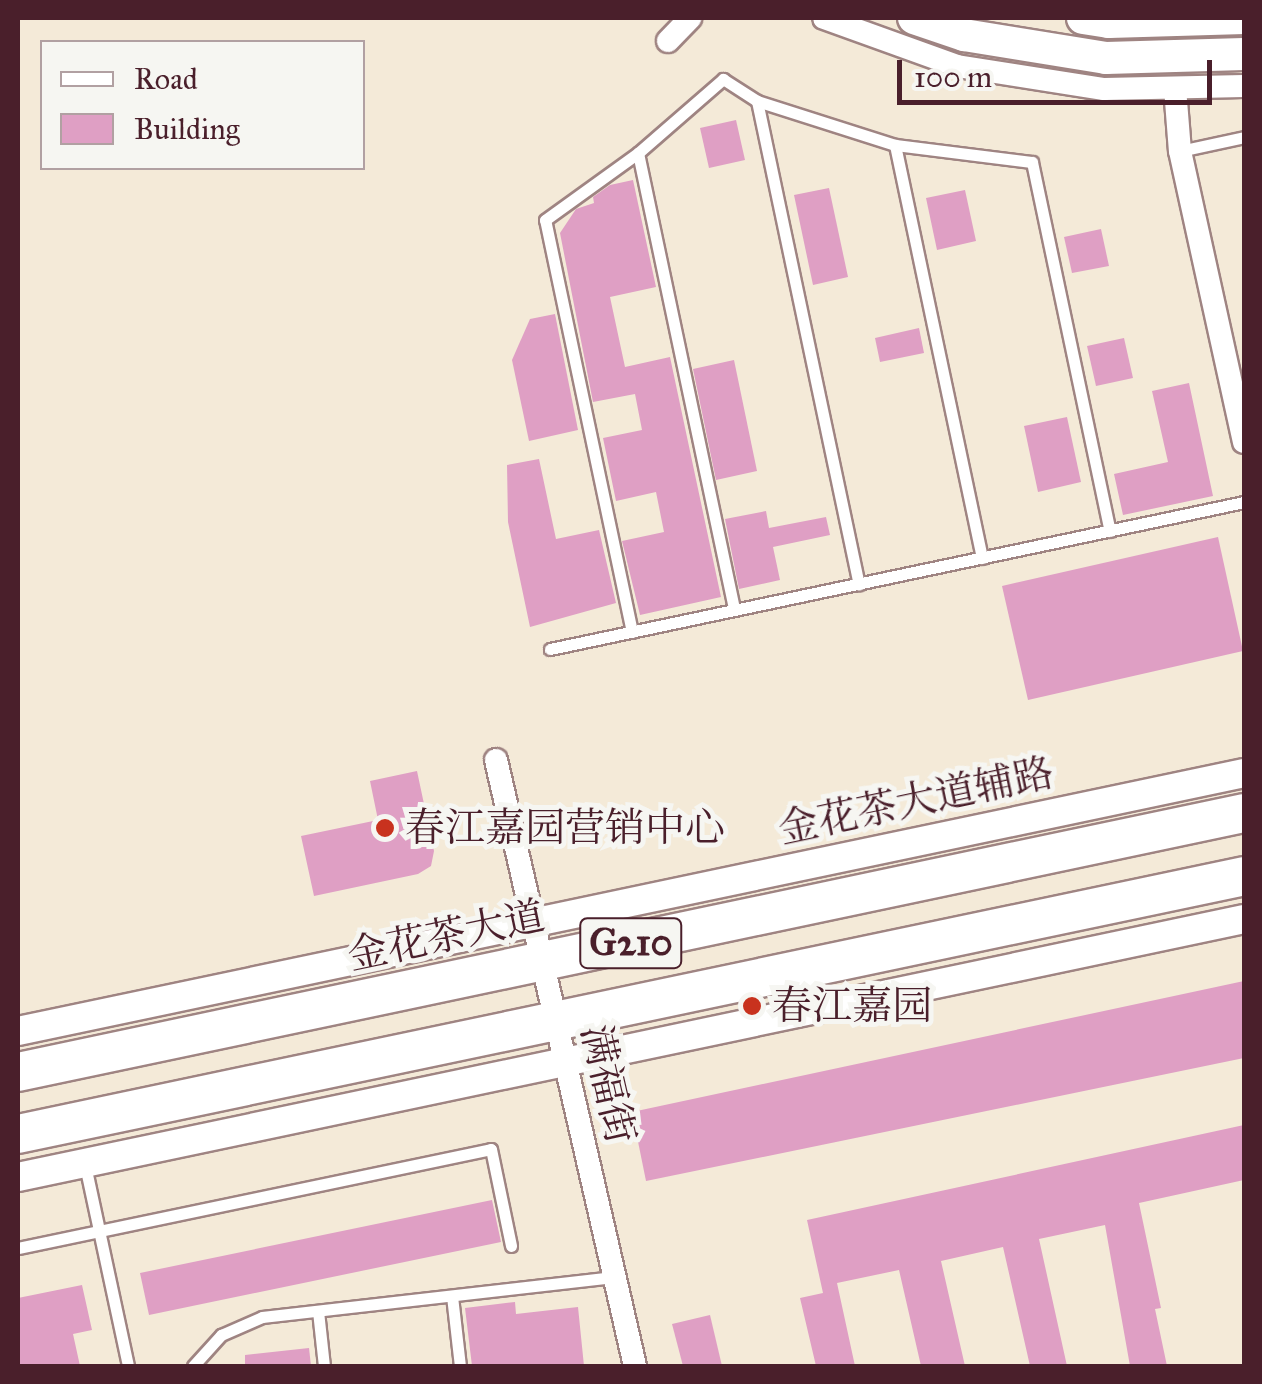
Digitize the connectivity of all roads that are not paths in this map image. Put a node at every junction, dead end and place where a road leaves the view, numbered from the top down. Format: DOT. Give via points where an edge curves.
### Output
graph roads {
  1 [pos="690,18"];
  2 [pos="824,18"];
  3 [pos="914,18"];
  4 [pos="1082,18"];
  5 [pos="1244,18"];
  6 [pos="668,41"];
  7 [pos="1244,54"];
  8 [pos="1244,86"];
  9 [pos="1176,88"];
  10 [pos="757,101"];
  11 [pos="1244,136"];
  12 [pos="895,145"];
  13 [pos="1180,151"];
  14 [pos="638,153"];
  15 [pos="1244,442"];
  16 [pos="1244,502"];
  17 [pos="1110,531"];
  18 [pos="982,558"];
  19 [pos="859,584"];
  20 [pos="734,610"];
  21 [pos="632,632"];
  22 [pos="550,649"];
  23 [pos="496,760"];
  24 [pos="1244,773"];
  25 [pos="1244,813"];
  26 [pos="1244,876"];
  27 [pos="1244,918"];
  28 [pos="532,923"];
  29 [pos="541,962"];
  30 [pos="555,1021"];
  31 [pos="18,1032"];
  32 [pos="564,1062"];
  33 [pos="18,1072"];
  34 [pos="18,1134"];
  35 [pos="85,1162"];
  36 [pos="18,1177"];
  37 [pos="99,1231"];
  38 [pos="511,1246"];
  39 [pos="18,1248"];
  40 [pos="614,1278"];
  41 [pos="452,1296"];
  42 [pos="318,1311"];
  43 [pos="128,1366"];
  44 [pos="193,1366"];
  45 [pos="324,1366"];
  46 [pos="460,1366"];
  47 [pos="635,1366"];
  1 -- 6 [label="street"];
  2 -- 9 [label="street" via="957,66 1104,89"];
  3 -- 7 [label="main road" via="964,36 1106,58"];
  4 -- 5 [label="main road"];
  8 -- 9 [label="street"];
  9 -- 13 [label="street"];
  10 -- 12 [label="lane"];
  10 -- 14 [label="lane" via="723,79"];
  10 -- 19 [label="lane"];
  11 -- 13 [label="lane"];
  12 -- 17 [label="lane" via="1032,162"];
  12 -- 18 [label="lane"];
  13 -- 15 [label="street"];
  14 -- 20 [label="lane"];
  14 -- 21 [label="lane" via="545,220"];
  16 -- 17 [label="lane"];
  17 -- 18 [label="lane"];
  18 -- 19 [label="lane"];
  19 -- 20 [label="lane"];
  20 -- 21 [label="lane"];
  21 -- 22 [label="lane"];
  23 -- 28 [label="street, 满福街"];
  24 -- 28 [label="street, 金花茶大道辅路"];
  25 -- 29 [label="highway, 金花茶大道 / G210"];
  26 -- 30 [label="highway, G210"];
  27 -- 32 [label="street"];
  28 -- 29 [label="street, 满福街"];
  28 -- 31 [label="street, 金花茶大道辅路"];
  29 -- 30 [label="street, 满福街"];
  29 -- 33 [label="highway, 金花茶大道 / G210"];
  30 -- 32 [label="street, 满福街"];
  30 -- 34 [label="highway, G210"];
  32 -- 35 [label="street"];
  32 -- 40 [label="street, 满福街"];
  35 -- 36 [label="street"];
  35 -- 37 [label="lane"];
  37 -- 38 [label="lane" via="491,1149"];
  37 -- 39 [label="lane"];
  37 -- 43 [label="lane"];
  40 -- 41 [label="lane"];
  40 -- 47 [label="street, 满福街"];
  41 -- 42 [label="lane"];
  41 -- 46 [label="lane"];
  42 -- 44 [label="lane" via="234,1327"];
  42 -- 45 [label="lane"];
}
